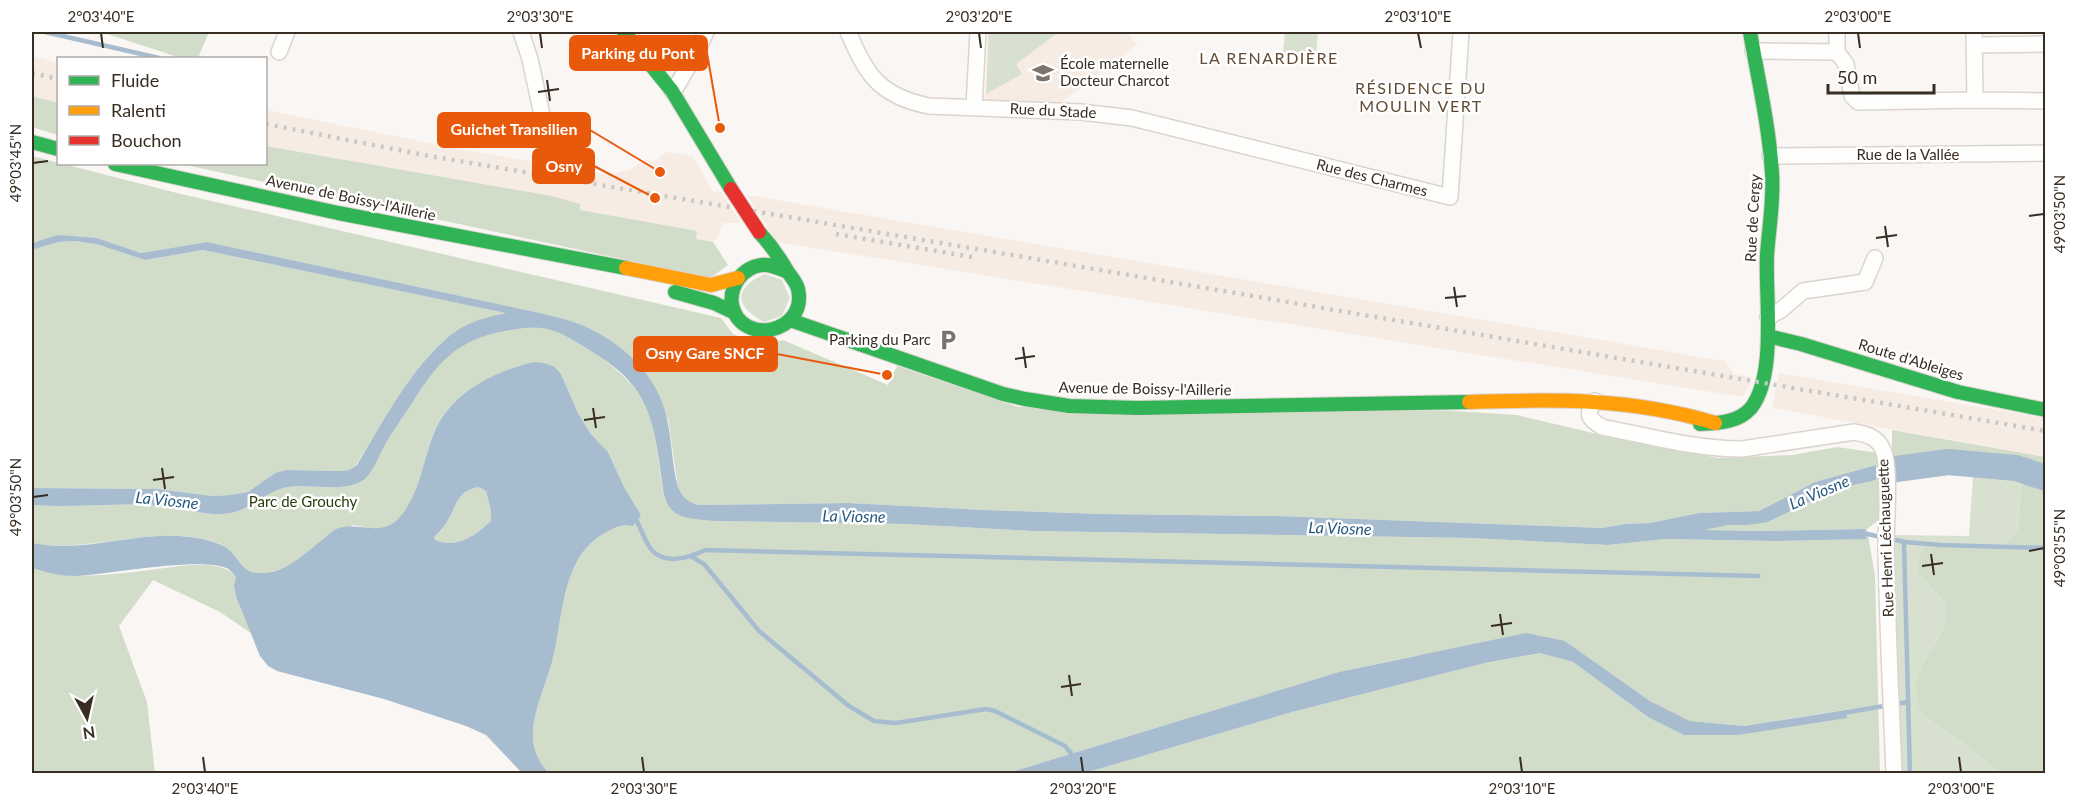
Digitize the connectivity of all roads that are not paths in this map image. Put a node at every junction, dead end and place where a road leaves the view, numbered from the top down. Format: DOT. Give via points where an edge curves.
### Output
graph roads {
  1 [pos="287,32"];
  2 [pos="521,32"];
  3 [pos="624,32"];
  4 [pos="706,32"];
  5 [pos="848,32"];
  6 [pos="978,32"];
  7 [pos="1461,32"];
  8 [pos="1750,32"];
  9 [pos="1838,32"];
  10 [pos="1974,38"];
  11 [pos="2046,44"];
  12 [pos="1753,51"];
  13 [pos="279,52"];
  14 [pos="1837,52"];
  15 [pos="672,91"];
  16 [pos="1975,100"];
  17 [pos="2046,101"];
  18 [pos="974,107"];
  19 [pos="542,115"];
  20 [pos="1132,118"];
  21 [pos="32,142"];
  22 [pos="57,149"];
  23 [pos="2046,153"];
  24 [pos="1770,156"];
  25 [pos="119,165"];
  26 [pos="759,232"];
  27 [pos="476,241"];
  28 [pos="1875,258"];
  29 [pos="760,264"];
  30 [pos="788,272"];
  31 [pos="738,278"];
  32 [pos="735,313"];
  33 [pos="1768,317"];
  34 [pos="790,320"];
  35 [pos="1768,336"];
  36 [pos="1616,402"];
  37 [pos="1592,407"];
  38 [pos="2046,410"];
  39 [pos="1631,417"];
  40 [pos="1715,423"];
  41 [pos="1638,434"];
  42 [pos="1894,774"];
  1 -- 13 [label="street"];
  2 -- 19 [label="street"];
  3 -- 15 [label="main road"];
  4 -- 15 [label="street"];
  5 -- 18 [label="street, Rue du Stade" via="867,71 888,90 912,103"];
  6 -- 18 [label="street"];
  7 -- 20 [label="street, Rue des Charmes" via="1450,197"];
  8 -- 12 [label="main road, Rue de Cergy"];
  9 -- 14 [label="street"];
  10 -- 11 [label="street"];
  10 -- 16 [label="street"];
  12 -- 14 [label="street"];
  12 -- 24 [label="main road, Rue de Cergy"];
  14 -- 16 [label="street" via="1846,64 1852,96 1858,102"];
  15 -- 26 [label="main road, bridge"];
  16 -- 17 [label="street"];
  18 -- 20 [label="street, Rue du Stade"];
  21 -- 22 [label="main road"];
  23 -- 24 [label="street, Rue de la Vallée"];
  24 -- 33 [label="main road, Rue de Cergy"];
  25 -- 27 [label="main road, Avenue de Boissy-l'Aillerie"];
  26 -- 29 [label="main road"];
  26 -- 30 [label="main road"];
  27 -- 31 [label="main road" via="711,285"];
  27 -- 32 [label="main road" via="710,301"];
  28 -- 33 [label="street" via="1865,282 1803,291"];
  29 -- 30 [label="main road" via="775,265"];
  29 -- 31 [label="main road"];
  30 -- 34 [label="main road" via="799,296"];
  31 -- 32 [label="main road" via="732,295"];
  32 -- 34 [label="main road" via="748,326 766,331"];
  33 -- 35 [label="main road, Rue de Cergy"];
  34 -- 37 [label="main road, Avenue de Boissy-l'Aillerie" via="1003,394 1038,402 1153,408 1477,402"];
  35 -- 38 [label="main road, Route d'Ableiges" via="1966,394"];
  35 -- 40 [label="main road, Avenue de Boissy-l'Aillerie" via="1762,382 1752,407 1737,419"];
  36 -- 37 [label="main road, Avenue de Boissy-l'Aillerie"];
  36 -- 39 [label="street"];
  36 -- 40 [label="main road, Avenue de Boissy-l'Aillerie" via="1686,413"];
  37 -- 39 [label="main road, Avenue de Boissy-l'Aillerie"];
  37 -- 41 [label="street, Rue Henri Léchauguette" via="1593,421 1602,427"];
  39 -- 40 [label="main road, Avenue de Boissy-l'Aillerie" via="1679,424"];
  39 -- 41 [label="street"];
  41 -- 42 [label="street, Rue Henri Léchauguette" via="1728,449 1854,432 1866,434 1882,447 1887,470"];
}
